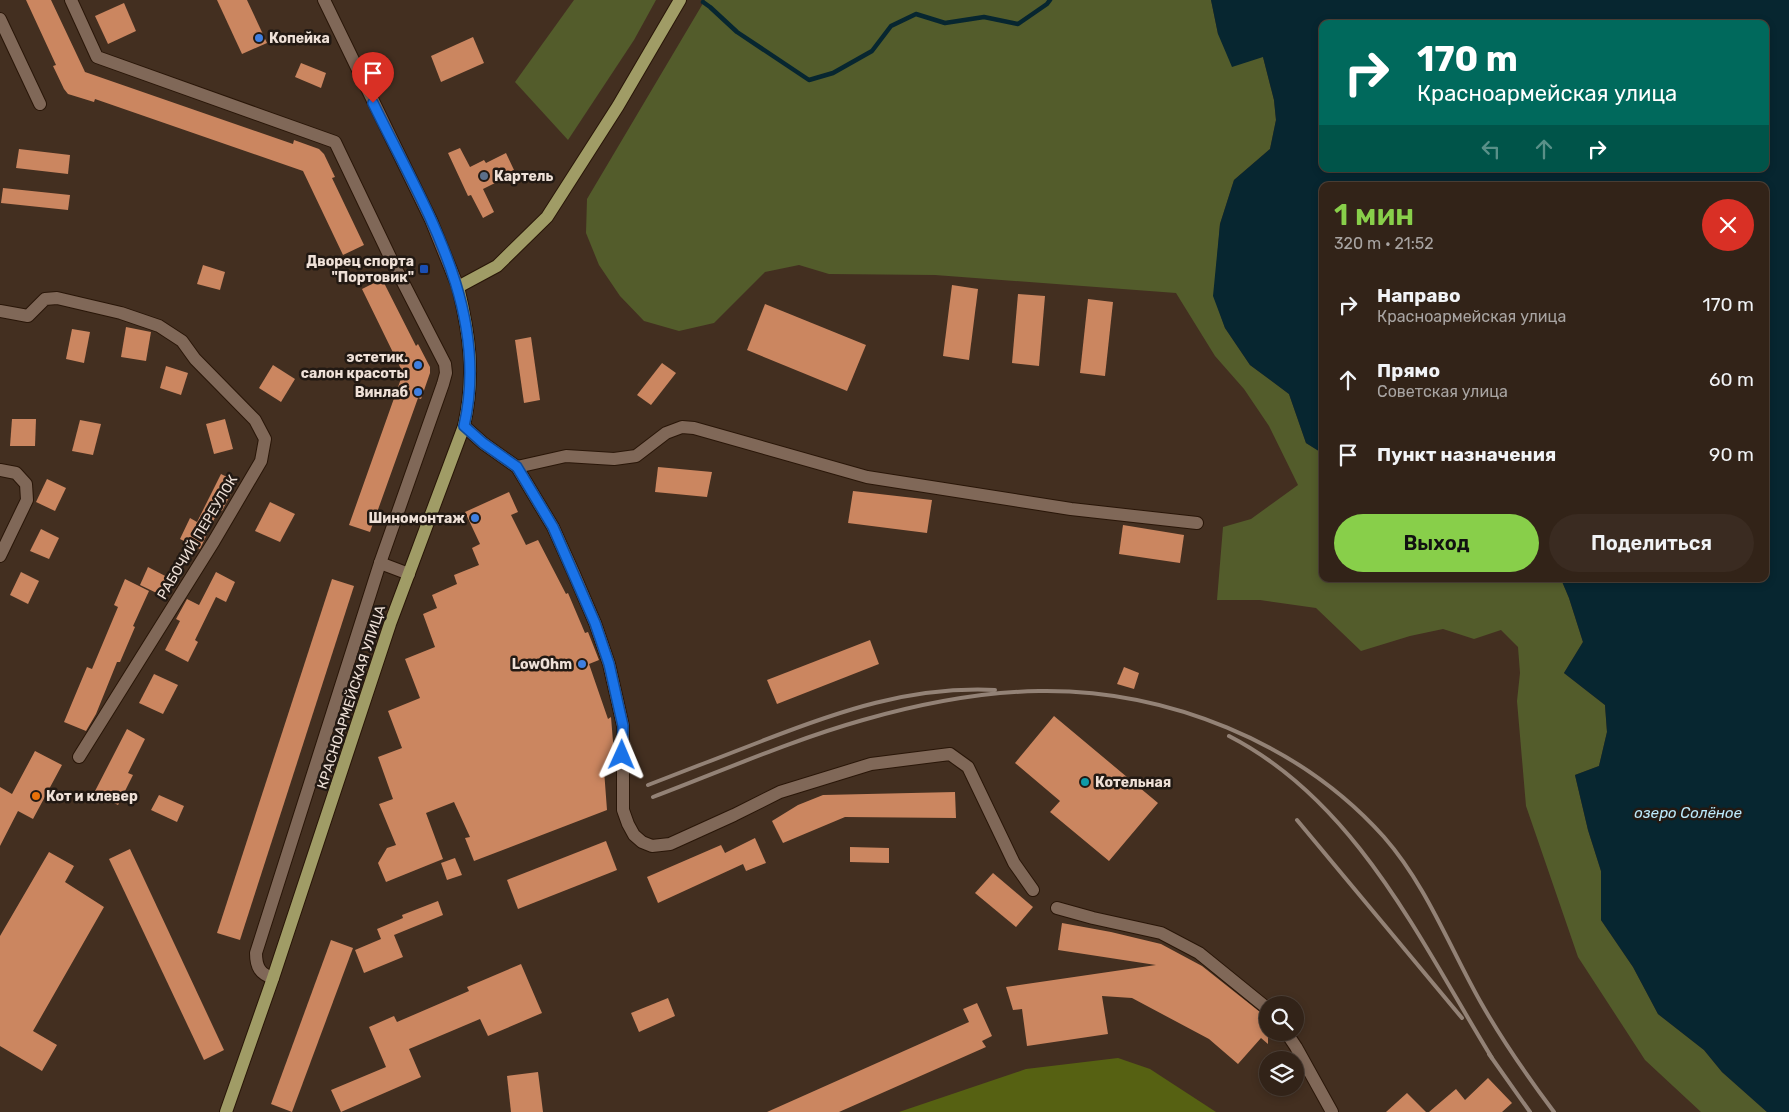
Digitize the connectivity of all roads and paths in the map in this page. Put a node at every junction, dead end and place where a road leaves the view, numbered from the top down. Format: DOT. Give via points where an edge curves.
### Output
graph roads {
  1 [pos="71,0"];
  2 [pos="324,0"];
  3 [pos="680,0"];
  4 [pos="0,19"];
  5 [pos="40,104"];
  6 [pos="458,287"];
  7 [pos="0,311"];
  8 [pos="464,426"];
  9 [pos="517,467"];
  10 [pos="0,470"];
  11 [pos="1197,523"];
  12 [pos="0,556"];
  13 [pos="380,562"];
  14 [pos="409,574"];
  15 [pos="79,757"];
  16 [pos="1033,890"];
  17 [pos="1058,908"];
  18 [pos="273,978"];
  19 [pos="1259,1002"];
  20 [pos="1292,1041"];
  21 [pos="226,1112"];
  22 [pos="1332,1112"];
  1 -- 13 [label="street" via="97,57 335,142 445,364 446,373"];
  2 -- 6 [label="street" via="431,220"];
  3 -- 6 [label="main road" via="618,106 547,217 497,266"];
  4 -- 5 [label="street"];
  6 -- 8 [label="main road, КРАСНОАРМЕЙСКАЯ УЛИЦА" via="465,315 471,375"];
  7 -- 15 [label="street, РАБОЧИЙ ПЕРЕУЛОК" via="28,316 45,299 57,298 160,326 182,341 195,359 255,420 265,439 261,461"];
  8 -- 9 [label="street"];
  8 -- 14 [label="main road, КРАСНОАРМЕЙСКАЯ УЛИЦА"];
  9 -- 11 [label="street" via="566,456 614,460 636,456 666,432 682,427 867,478 1071,509"];
  9 -- 16 [label="street" via="553,527 595,623 609,664 623,726 624,810 634,835 642,842 652,846 670,844 780,792 871,764 950,754 968,767 1014,863"];
  10 -- 12 [label="street" via="16,473 26,484 27,500"];
  13 -- 14 [label="street"];
  13 -- 18 [label="street" via="256,953 256,966 264,975"];
  14 -- 18 [label="main road, КРАСНОАРМЕЙСКАЯ УЛИЦА"];
  17 -- 19 [label="street" via="1161,933 1199,953"];
  18 -- 21 [label="main road, КРАСНОАРМЕЙСКАЯ УЛИЦА"];
  20 -- 22 [label="street"];
}
